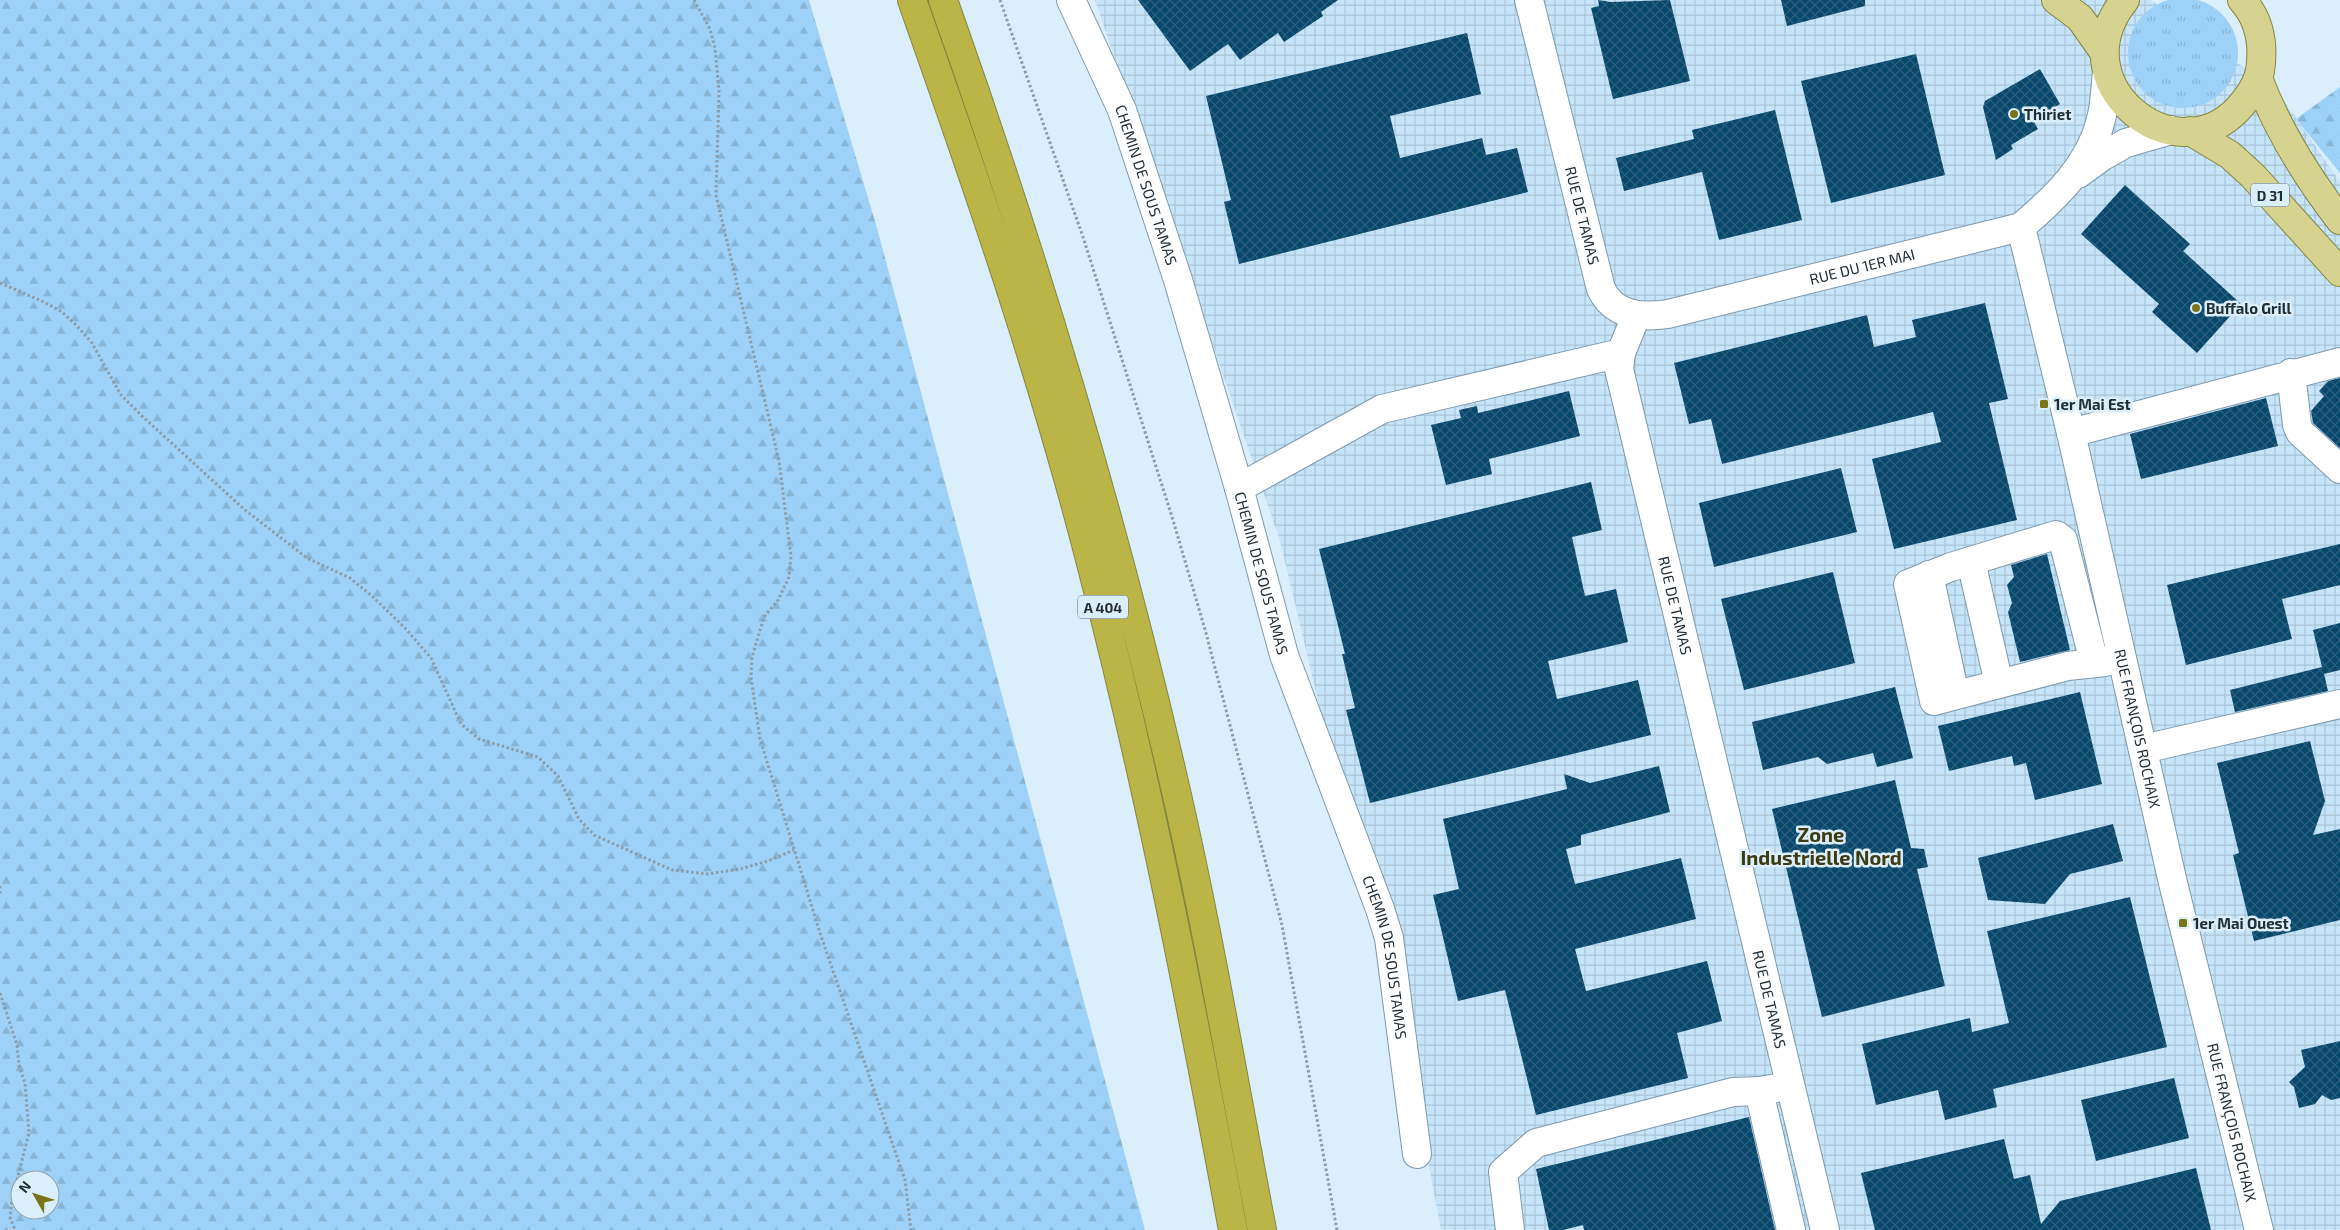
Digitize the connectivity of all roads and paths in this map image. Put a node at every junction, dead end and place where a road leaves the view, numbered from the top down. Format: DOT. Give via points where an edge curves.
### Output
graph roads {
  1 [pos="694,0"];
  2 [pos="912,0"];
  3 [pos="943,0"];
  4 [pos="1000,0"];
  5 [pos="1071,0"];
  6 [pos="1529,0"];
  7 [pos="2056,0"];
  8 [pos="2125,0"];
  9 [pos="2242,0"];
  10 [pos="2106,62"];
  11 [pos="2258,78"];
  12 [pos="2180,131"];
  13 [pos="2071,179"];
  14 [pos="2340,220"];
  15 [pos="2021,227"];
  16 [pos="2340,272"];
  17 [pos="0,283"];
  18 [pos="1636,316"];
  19 [pos="1621,353"];
  20 [pos="2340,362"];
  21 [pos="2291,373"];
  22 [pos="2071,433"];
  23 [pos="2340,469"];
  24 [pos="1239,488"];
  25 [pos="1971,561"];
  26 [pos="2120,656"];
  27 [pos="2092,664"];
  28 [pos="1999,684"];
  29 [pos="2340,704"];
  30 [pos="2143,749"];
  31 [pos="794,850"];
  32 [pos="0,886"];
  33 [pos="0,894"];
  34 [pos="0,993"];
  35 [pos="1790,1086"];
  36 [pos="1759,1092"];
  37 [pos="1417,1154"];
  38 [pos="15,1230"];
  39 [pos="911,1230"];
  40 [pos="1233,1230"];
  41 [pos="1262,1230"];
  42 [pos="1338,1230"];
  43 [pos="1510,1230"];
  44 [pos="1791,1230"];
  45 [pos="1825,1230"];
  46 [pos="2259,1230"];
  1 -- 31 [label="path" via="710,29 715,48 719,91 716,195 779,460 789,528 789,577 778,600 764,617 752,657 751,677 760,739"];
  2 -- 40 [label="highway, A 404" via="1016,304 1092,564 1169,896"];
  3 -- 41 [label="highway, A 404" via="1045,299 1118,553 1174,781"];
  4 -- 42 [label="path" via="1089,256 1174,520 1206,633 1282,925"];
  5 -- 24 [label="street, CHEMIN DE SOUS TAMAS" via="1122,110 1178,280"];
  6 -- 18 [label="street, RUE DE TAMAS" via="1601,289 1606,300"];
  7 -- 10 [label="main road" via="2080,18"];
  8 -- 10 [label="main road" via="2108,30"];
  9 -- 11 [label="main road" via="2260,31 2262,55"];
  10 -- 12 [label="main road" via="2116,93 2130,111 2149,124"];
  10 -- 13 [label="street, RUE DU 1ER MAI" via="2100,123"];
  11 -- 12 [label="main road" via="2248,98 2232,115 2212,126"];
  11 -- 14 [label="main road, D 31" via="2283,133"];
  12 -- 13 [label="street, RUE DU 1ER MAI" via="2126,143"];
  12 -- 16 [label="main road, D 31" via="2230,155"];
  13 -- 15 [label="street, RUE DU 1ER MAI" via="2050,203"];
  15 -- 18 [label="street, RUE DU 1ER MAI" via="1668,314"];
  15 -- 22 [label="street, RUE FRANÇOIS ROCHAIX"];
  17 -- 31 [label="path" via="44,302 67,317 92,343 121,395 143,418 245,510 307,558 350,578 372,596 431,658 460,724 479,738 538,757 558,776 579,819 594,835 672,870 708,874 740,869"];
  18 -- 19 [label="street, RUE DE TAMAS"];
  19 -- 24 [label="street" via="1382,409"];
  19 -- 35 [label="street, RUE DE TAMAS" via="1618,369"];
  20 -- 21 [label="street"];
  21 -- 22 [label="street"];
  21 -- 23 [label="street" via="2300,432"];
  22 -- 26 [label="street, RUE FRANÇOIS ROCHAIX"];
  24 -- 37 [label="street, CHEMIN DE SOUS TAMAS" via="1284,655 1389,938"];
  25 -- 27 [label="street" via="2056,535 2063,540 2092,650"];
  25 -- 28 [label="street"];
  25 -- 28 [label="street" via="1908,584 1934,701"];
  26 -- 27 [label="street"];
  26 -- 30 [label="street, RUE FRANÇOIS ROCHAIX"];
  27 -- 28 [label="street" via="2068,666"];
  29 -- 30 [label="street"];
  30 -- 46 [label="street, RUE FRANÇOIS ROCHAIX" via="2172,883"];
  31 -- 39 [label="path" via="905,1180"];
  32 -- 33 [label="path"];
  34 -- 38 [label="path" via="25,1083 29,1133 12,1199 10,1217"];
  35 -- 36 [label="street"];
  35 -- 45 [label="street, RUE DE TAMAS"];
  36 -- 43 [label="street" via="1733,1092 1536,1143 1502,1172"];
  36 -- 44 [label="street"];
}
